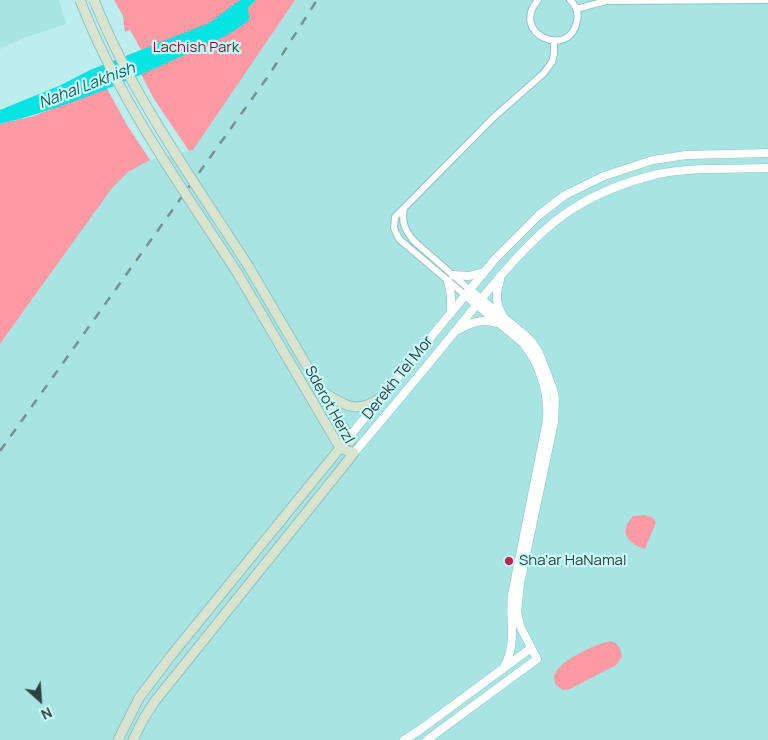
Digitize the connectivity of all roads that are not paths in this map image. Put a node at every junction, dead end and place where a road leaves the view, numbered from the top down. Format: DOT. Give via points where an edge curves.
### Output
graph roads {
  1 [pos="80,0"];
  2 [pos="94,0"];
  3 [pos="538,0"];
  4 [pos="570,0"];
  5 [pos="766,0"];
  6 [pos="576,9"];
  7 [pos="554,41"];
  8 [pos="768,153"];
  9 [pos="768,168"];
  10 [pos="404,206"];
  11 [pos="484,272"];
  12 [pos="501,277"];
  13 [pos="451,278"];
  14 [pos="468,292"];
  15 [pos="479,302"];
  16 [pos="451,313"];
  17 [pos="502,321"];
  18 [pos="454,332"];
  19 [pos="323,392"];
  20 [pos="381,398"];
  21 [pos="349,437"];
  22 [pos="340,448"];
  23 [pos="354,453"];
  24 [pos="511,628"];
  25 [pos="531,648"];
  26 [pos="523,654"];
  27 [pos="530,664"];
  28 [pos="503,669"];
  29 [pos="118,740"];
  30 [pos="133,740"];
  31 [pos="404,740"];
  32 [pos="427,740"];
  1 -- 22 [label="main road, Sderot Herzl, bridge" via="132,109 238,274"];
  2 -- 19 [label="main road, Sderot Herzl, bridge" via="140,96 249,267"];
  3 -- 7 [label="street" via="531,9 531,24 540,36"];
  4 -- 6 [label="street"];
  5 -- 6 [label="street" via="618,1"];
  6 -- 7 [label="street" via="578,16 574,31 562,40"];
  7 -- 10 [label="street" via="552,62 543,74 494,117"];
  8 -- 11 [label="street, Derekh Tel Mor" via="669,157 604,176 565,195 539,215"];
  9 -- 12 [label="street, Derekh Tel Mor" via="671,172 610,190 562,216"];
  10 -- 13 [label="street" via="403,223 408,233"];
  10 -- 13 [label="street" via="395,217 394,228 400,239"];
  11 -- 13 [label="street"];
  11 -- 14 [label="street, Derekh Tel Mor"];
  12 -- 15 [label="street, Derekh Tel Mor"];
  12 -- 17 [label="street" via="496,295"];
  13 -- 14 [label="street"];
  13 -- 16 [label="street"];
  14 -- 15 [label="street"];
  14 -- 16 [label="street, Derekh Tel Mor"];
  15 -- 17 [label="street"];
  15 -- 18 [label="street, Derekh Tel Mor"];
  16 -- 20 [label="street, Derekh Tel Mor"];
  17 -- 18 [label="street" via="478,321"];
  17 -- 24 [label="street" via="534,360 542,379 548,412 512,595"];
  17 -- 25 [label="street" via="525,335 539,353 551,380 555,400 554,422 520,583 517,612"];
  18 -- 23 [label="street, Derekh Tel Mor"];
  19 -- 20 [label="main road" via="359,408"];
  19 -- 21 [label="main road, Sderot Herzl"];
  20 -- 21 [label="street, Derekh Tel Mor"];
  21 -- 22 [label="main road, Derekh Tel Mor"];
  21 -- 23 [label="main road, Sderot Herzl"];
  22 -- 23 [label="main road, Sderot Herzl"];
  22 -- 29 [label="main road, Derekh Tel Mor" via="170,657 139,698"];
  23 -- 30 [label="main road, Derekh Tel Mor" via="155,701"];
  24 -- 26 [label="street"];
  24 -- 28 [label="street" via="512,650"];
  25 -- 26 [label="street"];
  25 -- 27 [label="street" via="537,659"];
  26 -- 27 [label="street"];
  26 -- 28 [label="street"];
  27 -- 32 [label="street"];
  28 -- 31 [label="street"];
}
